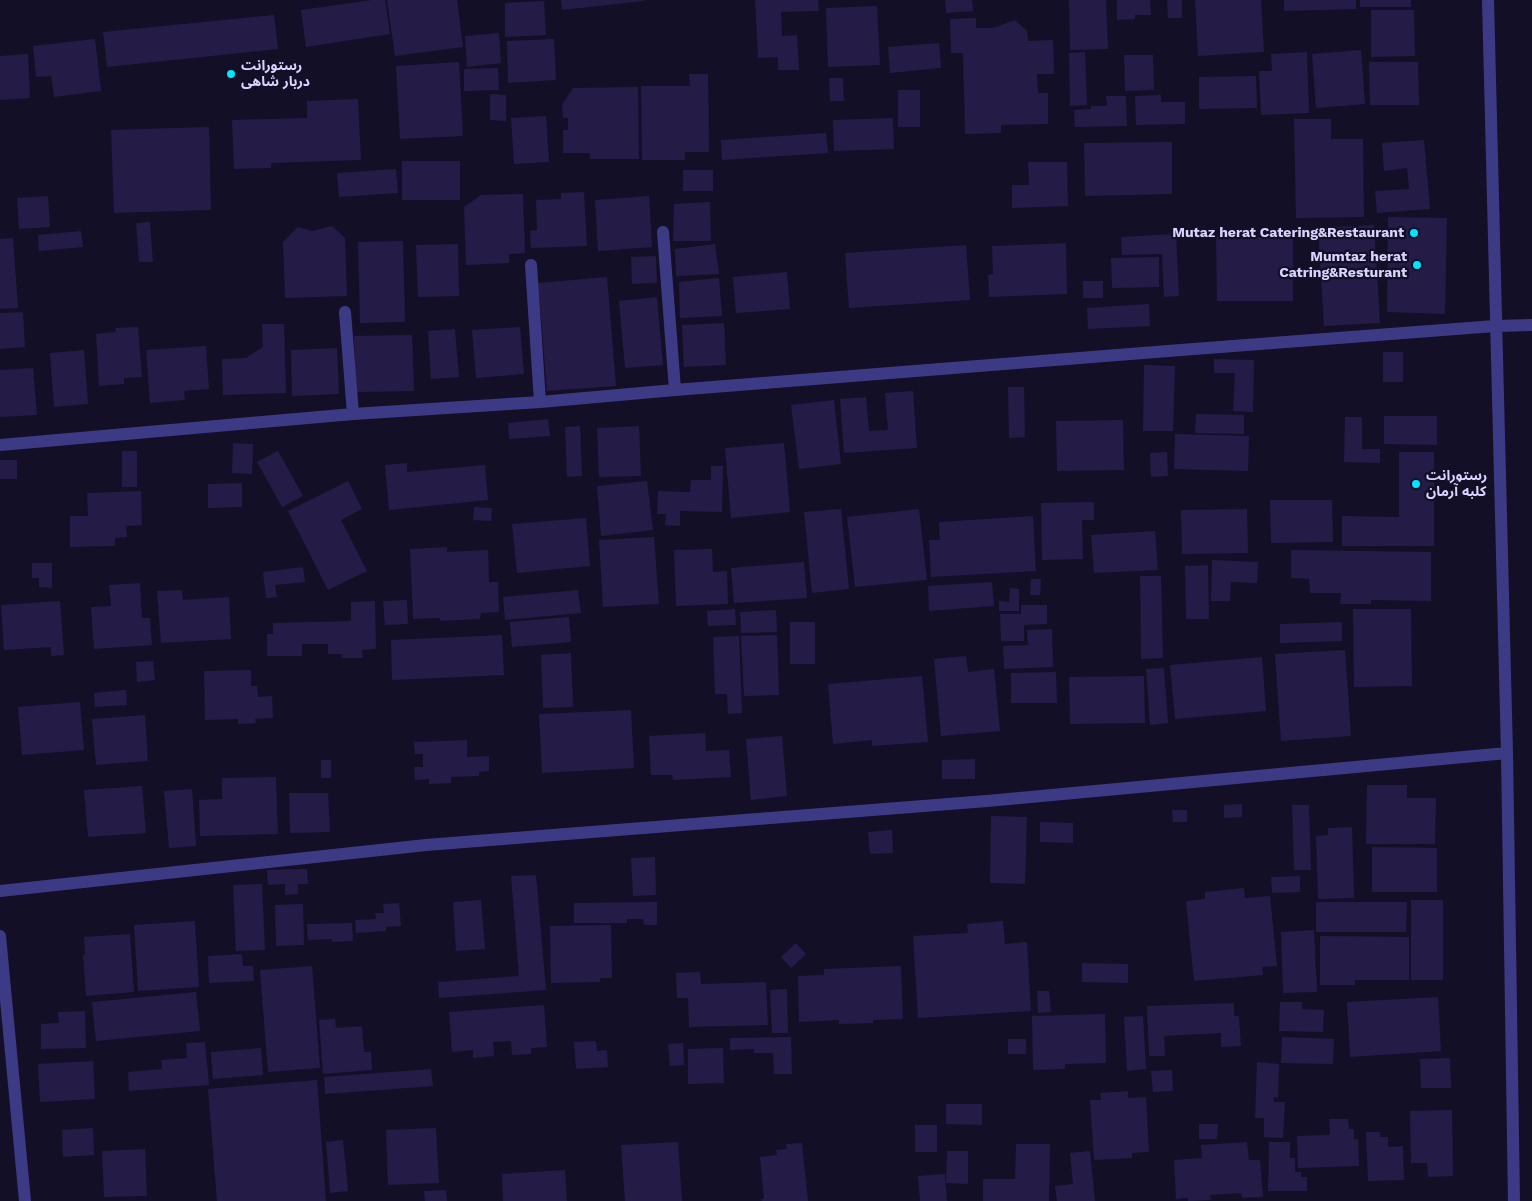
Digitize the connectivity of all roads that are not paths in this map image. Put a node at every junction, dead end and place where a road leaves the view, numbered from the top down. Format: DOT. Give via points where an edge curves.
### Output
graph roads {
  1 [pos="1488,0"];
  2 [pos="663,232"];
  3 [pos="531,265"];
  4 [pos="345,312"];
  5 [pos="1532,325"];
  6 [pos="1495,326"];
  7 [pos="675,390"];
  8 [pos="540,402"];
  9 [pos="352,414"];
  10 [pos="0,445"];
  11 [pos="1507,753"];
  12 [pos="0,891"];
  13 [pos="0,936"];
  14 [pos="25,1201"];
  15 [pos="1514,1201"];
  1 -- 6 [label="street"];
  2 -- 7 [label="street"];
  3 -- 8 [label="street"];
  4 -- 9 [label="street"];
  5 -- 6 [label="street"];
  6 -- 7 [label="street"];
  6 -- 11 [label="street"];
  7 -- 8 [label="street"];
  8 -- 9 [label="street"];
  9 -- 10 [label="street"];
  11 -- 12 [label="street" via="987,801 426,845"];
  11 -- 15 [label="street"];
  13 -- 14 [label="street"];
}
